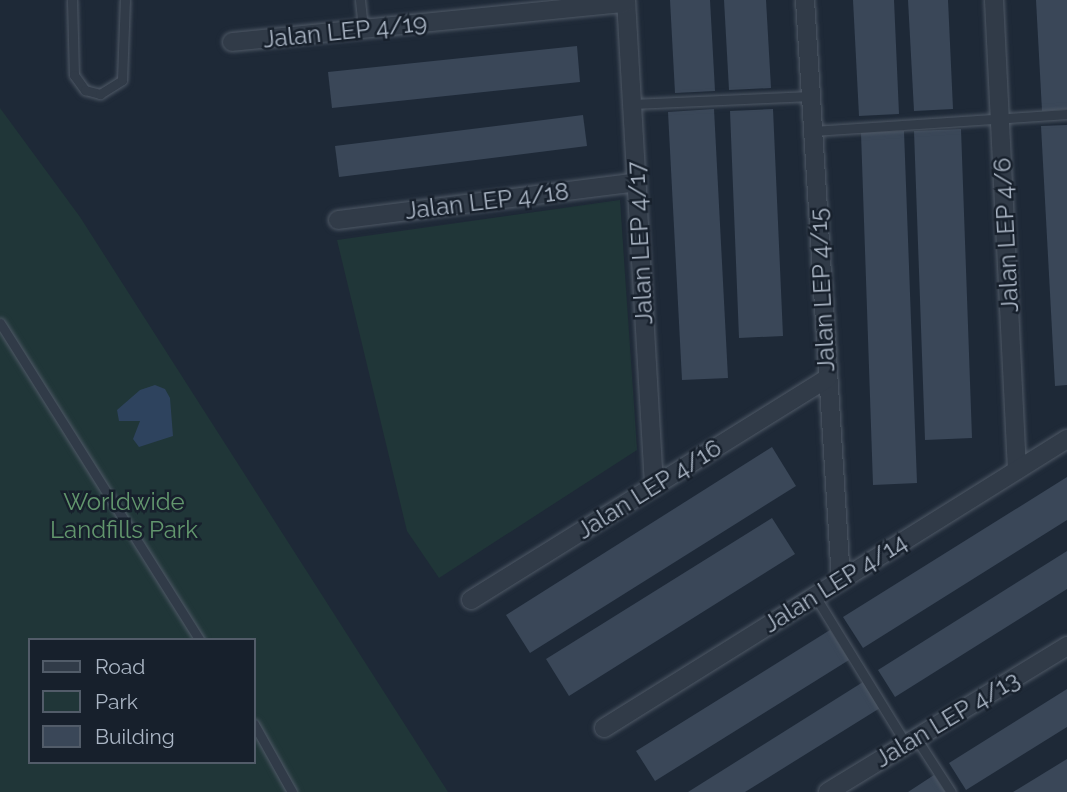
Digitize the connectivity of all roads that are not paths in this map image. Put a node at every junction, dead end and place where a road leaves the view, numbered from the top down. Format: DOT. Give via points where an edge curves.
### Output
graph roads {
  1 [pos="72,0"];
  2 [pos="125,0"];
  3 [pos="360,0"];
  4 [pos="805,0"];
  5 [pos="994,0"];
  6 [pos="626,1"];
  7 [pos="363,29"];
  8 [pos="232,42"];
  9 [pos="811,96"];
  10 [pos="632,104"];
  11 [pos="1067,114"];
  12 [pos="1000,120"];
  13 [pos="813,131"];
  14 [pos="637,182"];
  15 [pos="338,220"];
  16 [pos="0,323"];
  17 [pos="827,379"];
  18 [pos="1067,439"];
  19 [pos="1017,469"];
  20 [pos="654,486"];
  21 [pos="841,580"];
  22 [pos="815,596"];
  23 [pos="471,600"];
  24 [pos="199,638"];
  25 [pos="1067,646"];
  26 [pos="256,728"];
  27 [pos="604,729"];
  28 [pos="911,741"];
  29 [pos="292,792"];
  30 [pos="828,792"];
  31 [pos="951,792"];
  1 -- 2 [label="lane" via="74,75 85,90 100,94 122,80"];
  3 -- 7 [label="lane"];
  4 -- 9 [label="street, Jalan LEP 4/15"];
  5 -- 12 [label="street, Jalan LEP 4/6"];
  6 -- 7 [label="street, Jalan LEP 4/19"];
  6 -- 10 [label="street, Jalan LEP 4/17"];
  7 -- 8 [label="street, Jalan LEP 4/19"];
  9 -- 10 [label="lane"];
  9 -- 13 [label="street, Jalan LEP 4/15"];
  10 -- 14 [label="street, Jalan LEP 4/17"];
  11 -- 12 [label="lane"];
  12 -- 13 [label="lane"];
  12 -- 19 [label="street, Jalan LEP 4/6"];
  13 -- 17 [label="street, Jalan LEP 4/15"];
  14 -- 15 [label="street, Jalan LEP 4/18"];
  14 -- 20 [label="street, Jalan LEP 4/17"];
  16 -- 24 [label="lane"];
  17 -- 20 [label="street, Jalan LEP 4/16"];
  17 -- 21 [label="street, Jalan LEP 4/15"];
  18 -- 19 [label="street, Jalan LEP 4/14"];
  19 -- 21 [label="street, Jalan LEP 4/14"];
  20 -- 23 [label="street, Jalan LEP 4/16"];
  21 -- 22 [label="street, Jalan LEP 4/14"];
  22 -- 27 [label="street, Jalan LEP 4/14"];
  22 -- 28 [label="lane"];
  25 -- 28 [label="street, Jalan LEP 4/13"];
  26 -- 29 [label="lane"];
  28 -- 30 [label="street, Jalan LEP 4/13"];
  28 -- 31 [label="lane"];
}
